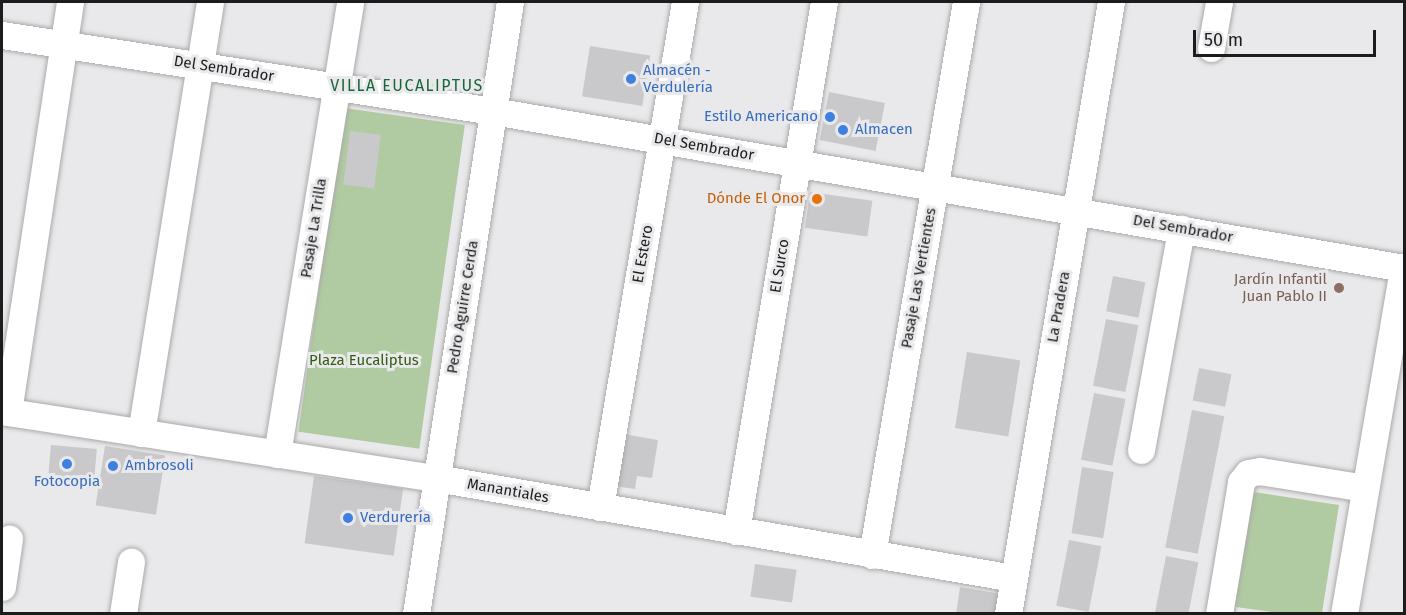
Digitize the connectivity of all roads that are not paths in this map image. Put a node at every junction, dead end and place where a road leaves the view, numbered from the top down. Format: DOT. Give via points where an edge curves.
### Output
graph roads {
  1 [pos="70,2"];
  2 [pos="210,2"];
  3 [pos="351,2"];
  4 [pos="510,2"];
  5 [pos="686,2"];
  6 [pos="824,2"];
  7 [pos="966,2"];
  8 [pos="1111,2"];
  9 [pos="1219,2"];
  10 [pos="2,35"];
  11 [pos="64,45"];
  12 [pos="1211,48"];
  13 [pos="200,65"];
  14 [pos="337,86"];
  15 [pos="493,111"];
  16 [pos="662,140"];
  17 [pos="797,163"];
  18 [pos="935,187"];
  19 [pos="1076,211"];
  20 [pos="1181,229"];
  21 [pos="1404,268"];
  22 [pos="5,412"];
  23 [pos="141,433"];
  24 [pos="1141,450"];
  25 [pos="277,454"];
  26 [pos="436,478"];
  27 [pos="1365,488"];
  28 [pos="600,507"];
  29 [pos="735,531"];
  30 [pos="9,539"];
  31 [pos="872,555"];
  32 [pos="131,562"];
  33 [pos="1013,579"];
  34 [pos="2,587"];
  35 [pos="123,614"];
  36 [pos="416,614"];
  37 [pos="1008,614"];
  38 [pos="1219,614"];
  39 [pos="1344,614"];
  1 -- 11 [label="street"];
  2 -- 13 [label="street"];
  3 -- 14 [label="street, Pasaje La Trilla"];
  4 -- 15 [label="street, Pedro Aguirre Cerda"];
  5 -- 16 [label="street, El Estero"];
  6 -- 17 [label="street, El Surco"];
  7 -- 18 [label="street, Pasaje Las Vertientes"];
  8 -- 19 [label="street, La Pradera"];
  9 -- 12 [label="street"];
  10 -- 11 [label="street, Del Sembrador"];
  11 -- 13 [label="street, Del Sembrador"];
  11 -- 22 [label="street"];
  13 -- 14 [label="street, Del Sembrador"];
  13 -- 23 [label="street"];
  14 -- 15 [label="street, Del Sembrador"];
  14 -- 25 [label="street, Pasaje La Trilla"];
  15 -- 16 [label="street, Del Sembrador"];
  15 -- 26 [label="street, Pedro Aguirre Cerda"];
  16 -- 17 [label="street, Del Sembrador"];
  16 -- 28 [label="street, El Estero"];
  17 -- 18 [label="street, Del Sembrador"];
  17 -- 29 [label="street, El Surco"];
  18 -- 19 [label="street, Del Sembrador"];
  18 -- 31 [label="street, Pasaje Las Vertientes"];
  19 -- 20 [label="street, Del Sembrador"];
  19 -- 33 [label="street, La Pradera"];
  20 -- 21 [label="street, Del Sembrador"];
  20 -- 24 [label="street"];
  21 -- 27 [label="street"];
  22 -- 23 [label="street, Manantiales"];
  23 -- 25 [label="street, Manantiales"];
  25 -- 26 [label="street, Manantiales"];
  26 -- 28 [label="street, Manantiales"];
  26 -- 36 [label="street, Pedro Aguirre Cerda"];
  27 -- 38 [label="street" via="1260,471 1248,473 1241,482"];
  27 -- 39 [label="street"];
  28 -- 29 [label="street, Manantiales"];
  29 -- 31 [label="street, Manantiales"];
  30 -- 34 [label="street"];
  31 -- 33 [label="street, Manantiales"];
  32 -- 35 [label="street"];
  33 -- 37 [label="street, La Pradera"];
}
